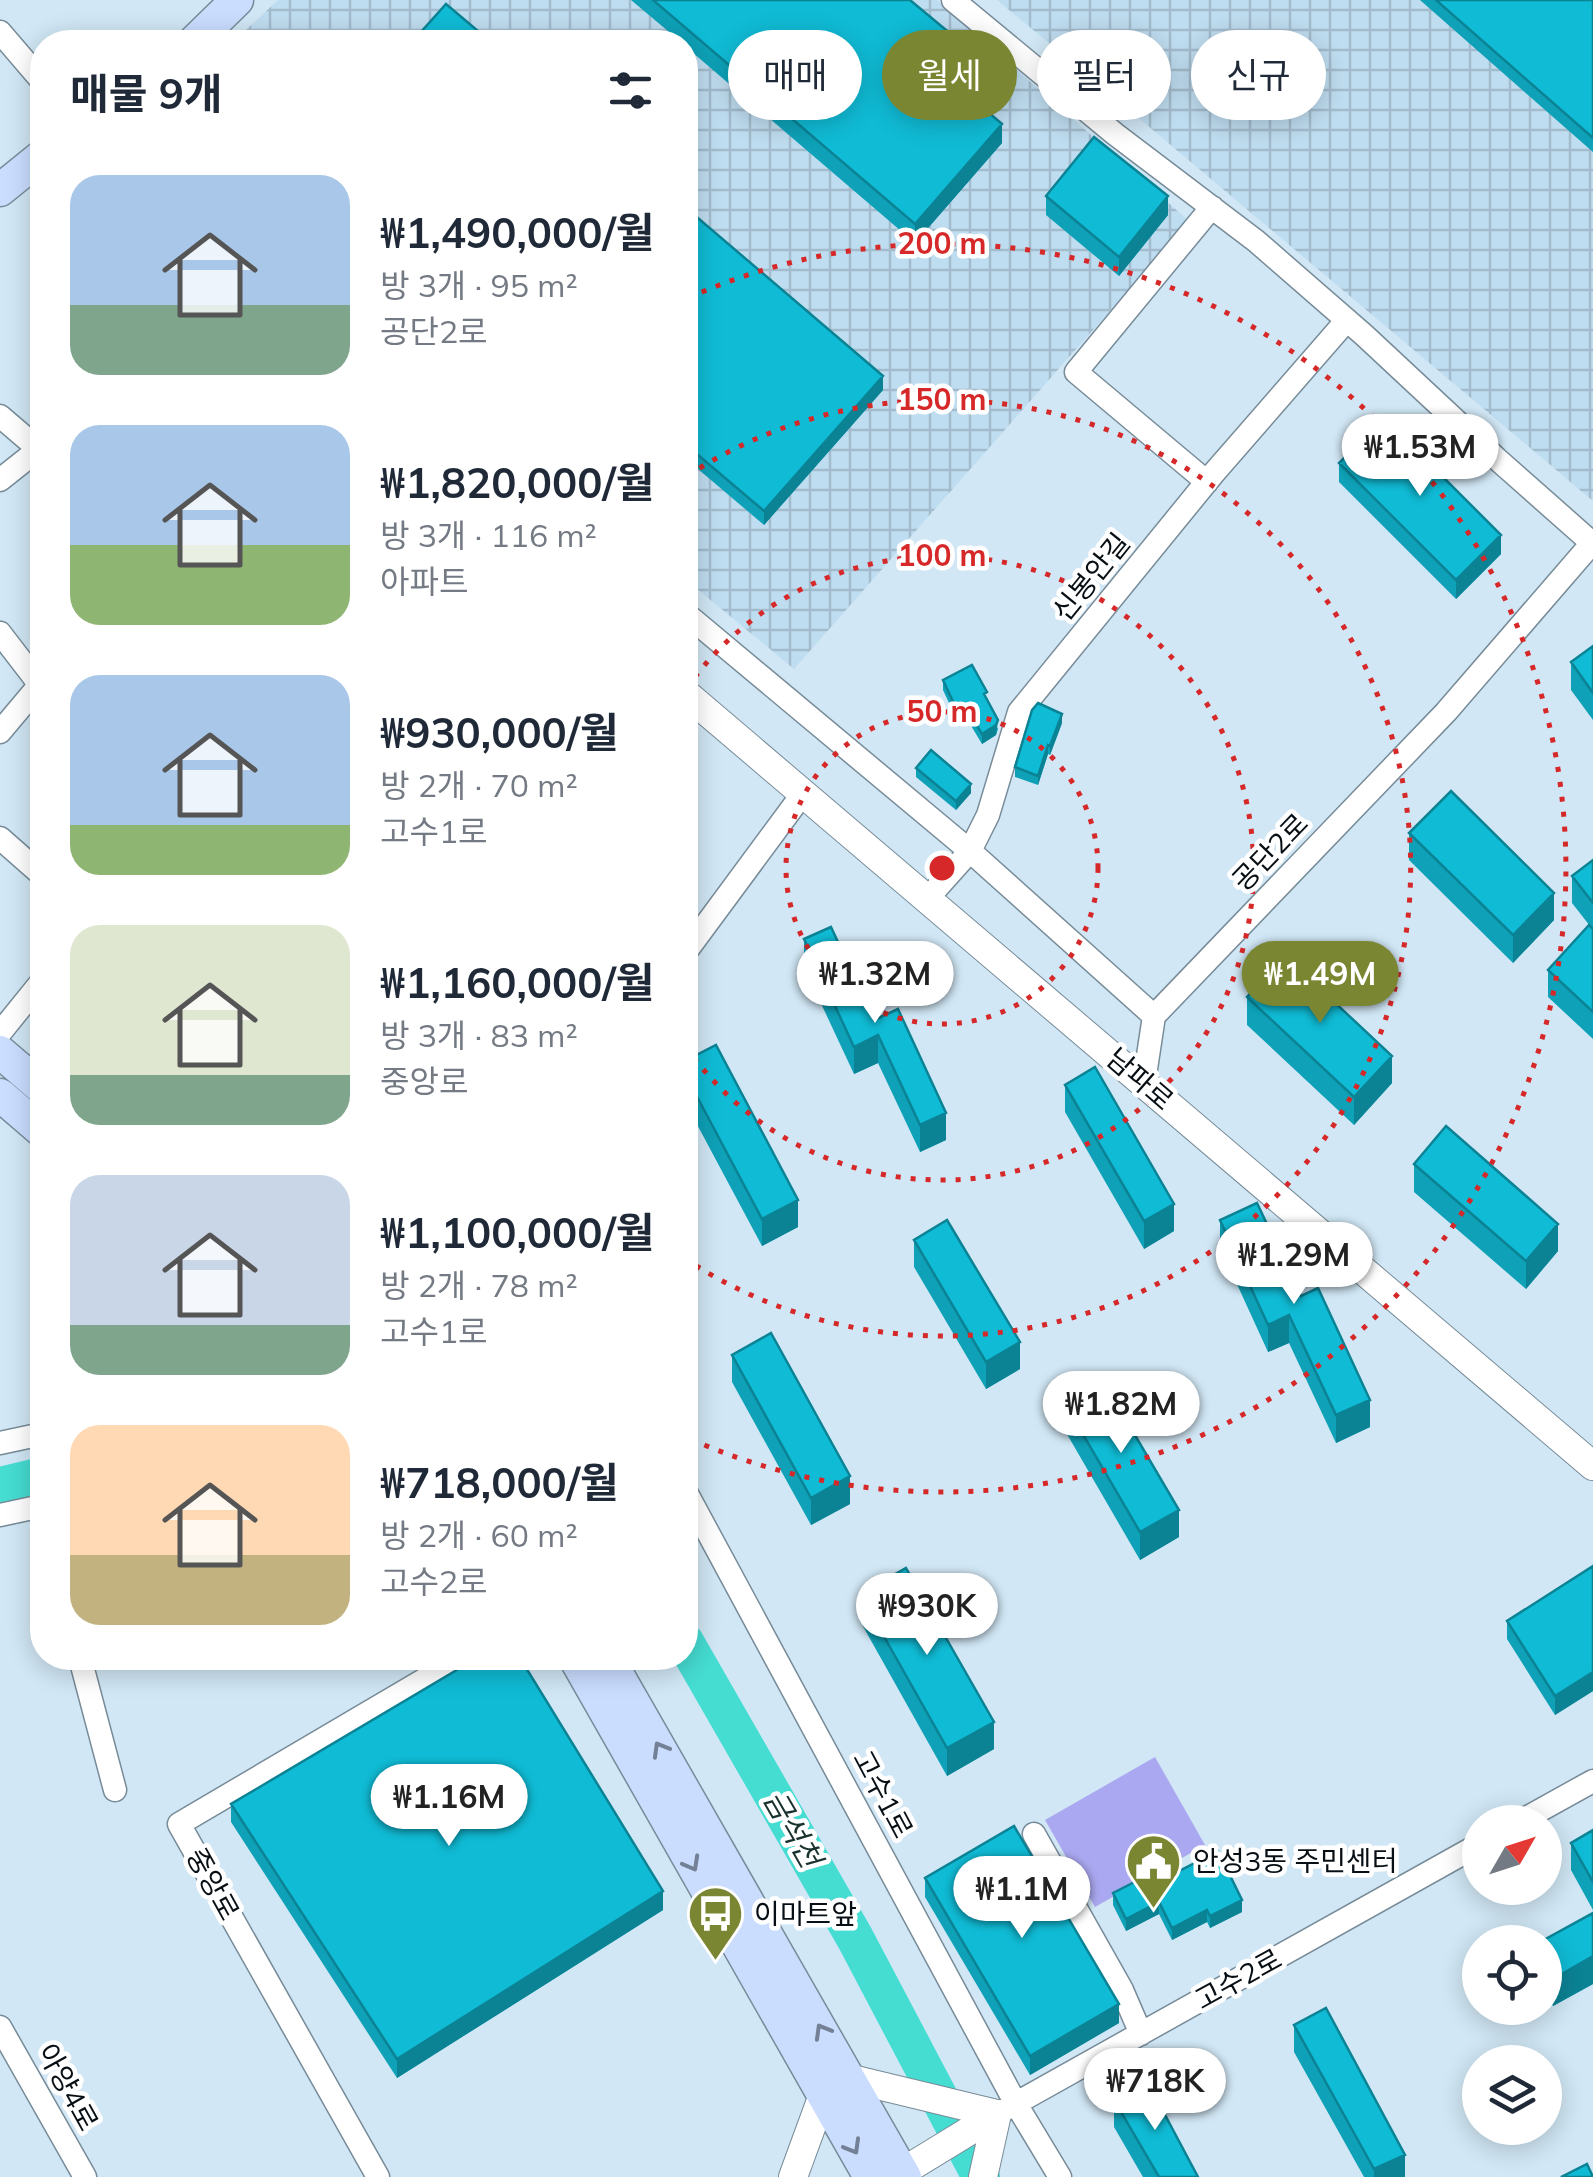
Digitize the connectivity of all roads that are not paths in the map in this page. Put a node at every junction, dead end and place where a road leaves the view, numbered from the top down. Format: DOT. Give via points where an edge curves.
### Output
graph roads {
  1 [pos="236,0"];
  2 [pos="953,0"];
  3 [pos="206,30"];
  4 [pos="0,32"];
  5 [pos="30,67"];
  6 [pos="30,166"];
  7 [pos="0,190"];
  8 [pos="1212,207"];
  9 [pos="1346,320"];
  10 [pos="0,416"];
  11 [pos="30,442"];
  12 [pos="30,459"];
  13 [pos="0,480"];
  14 [pos="1207,482"];
  15 [pos="1593,542"];
  16 [pos="698,624"];
  17 [pos="0,633"];
  18 [pos="30,670"];
  19 [pos="30,697"];
  20 [pos="698,703"];
  21 [pos="0,732"];
  22 [pos="804,792"];
  23 [pos="0,838"];
  24 [pos="970,851"];
  25 [pos="30,864"];
  26 [pos="928,898"];
  27 [pos="698,935"];
  28 [pos="30,996"];
  29 [pos="1154,1016"];
  30 [pos="0,1033"];
  31 [pos="0,1052"];
  32 [pos="30,1078"];
  33 [pos="1144,1082"];
  34 [pos="0,1096"];
  35 [pos="30,1121"];
  36 [pos="30,1437"];
  37 [pos="0,1443"];
  38 [pos="1593,1466"];
  39 [pos="30,1511"];
  40 [pos="0,1515"];
  41 [pos="698,1515"];
  42 [pos="83,1670"];
  43 [pos="441,1670"];
  44 [pos="583,1670"];
  45 [pos="615,1670"];
  46 [pos="1593,1781"];
  47 [pos="115,1790"];
  48 [pos="1550,1805"];
  49 [pos="1034,1834"];
  50 [pos="1462,1854"];
  51 [pos="0,2027"];
  52 [pos="1141,2034"];
  53 [pos="851,2086"];
  54 [pos="1006,2109"];
  55 [pos="899,2172"];
  56 [pos="84,2177"];
  57 [pos="378,2177"];
  58 [pos="793,2177"];
  59 [pos="983,2177"];
  60 [pos="1060,2177"];
  1 -- 3 [label="main road"];
  2 -- 8 [label="street, 공단2로"];
  4 -- 5 [label="street"];
  6 -- 7 [label="main road"];
  8 -- 9 [label="street, 공단2로"];
  8 -- 14 [label="street" via="1076,372"];
  9 -- 14 [label="street, 신봉안길"];
  9 -- 15 [label="street, 공단2로"];
  10 -- 11 [label="street"];
  12 -- 13 [label="street"];
  14 -- 24 [label="street, 신봉안길" via="1019,712 988,815"];
  15 -- 29 [label="street, 공단2로" via="1446,712"];
  16 -- 24 [label="street"];
  17 -- 18 [label="street"];
  19 -- 21 [label="street"];
  20 -- 22 [label="street, 남파로"];
  22 -- 26 [label="street, 남파로"];
  22 -- 27 [label="street"];
  23 -- 25 [label="street"];
  24 -- 26 [label="street, 신봉안길"];
  24 -- 29 [label="street"];
  26 -- 33 [label="street, 남파로"];
  28 -- 30 [label="street"];
  29 -- 33 [label="street"];
  31 -- 32 [label="main road"];
  33 -- 38 [label="street, 남파로"];
  34 -- 35 [label="main road"];
  36 -- 37 [label="street"];
  39 -- 40 [label="street"];
  41 -- 54 [label="street, 고수1로"];
  42 -- 47 [label="street"];
  43 -- 57 [label="street, 중앙로" via="179,1824"];
  44 -- 53 [label="main road, one-way"];
  53 -- 45 [label="main road, one-way"];
  46 -- 48 [label="street"];
  49 -- 52 [label="street"];
  50 -- 52 [label="street, 고수2로"];
  51 -- 56 [label="street, 아양4로"];
  52 -- 54 [label="street, 고수2로"];
  53 -- 54 [label="street"];
  53 -- 55 [label="main road"];
  53 -- 58 [label="street"];
  54 -- 55 [label="street, 고수2로"];
  54 -- 59 [label="street"];
  54 -- 60 [label="street, 고수1로"];
}
